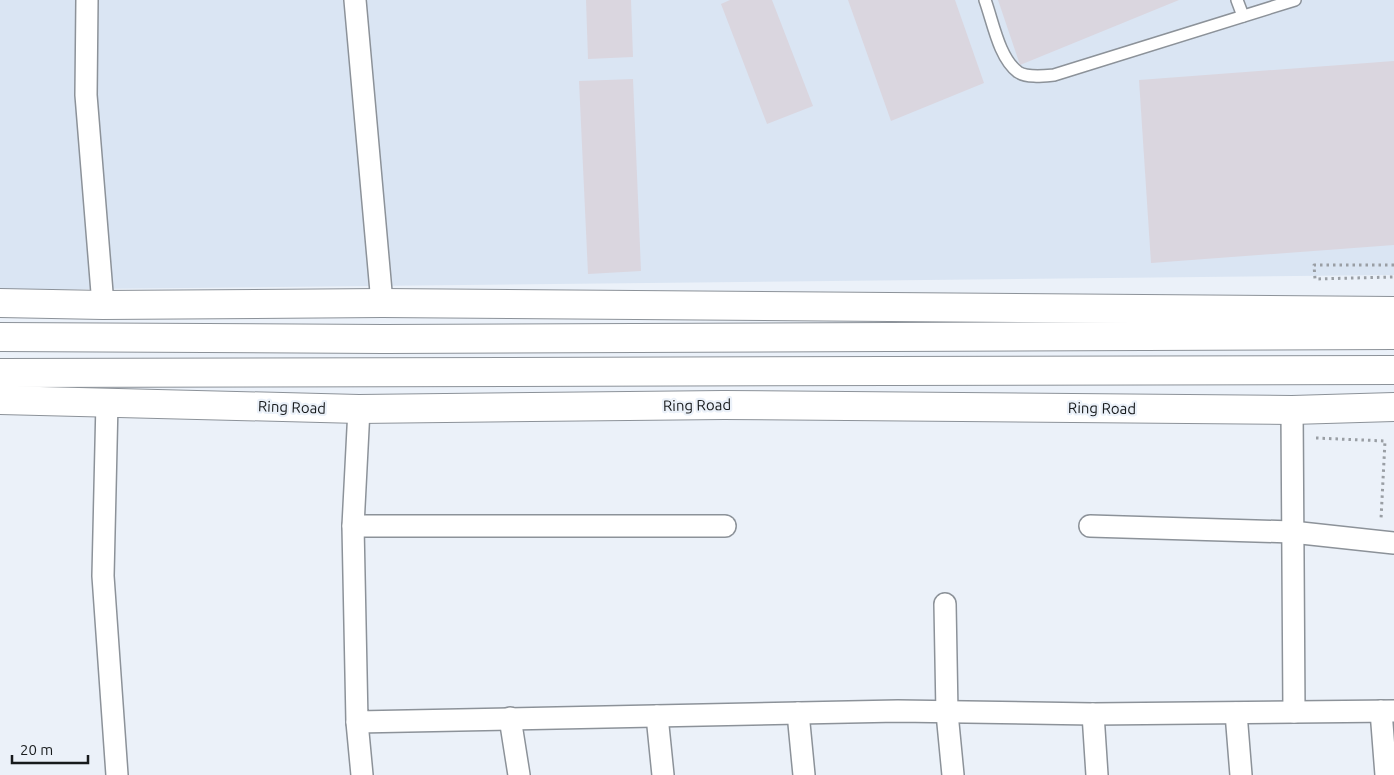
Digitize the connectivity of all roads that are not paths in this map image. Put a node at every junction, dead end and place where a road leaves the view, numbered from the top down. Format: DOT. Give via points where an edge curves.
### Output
graph roads {
  1 [pos="88,0"];
  2 [pos="355,0"];
  3 [pos="986,0"];
  4 [pos="1237,0"];
  5 [pos="1295,0"];
  6 [pos="1243,16"];
  7 [pos="0,303"];
  8 [pos="382,303"];
  9 [pos="103,305"];
  10 [pos="1394,310"];
  11 [pos="1394,335"];
  12 [pos="0,337"];
  13 [pos="1394,370"];
  14 [pos="0,373"];
  15 [pos="0,400"];
  16 [pos="107,402"];
  17 [pos="1394,407"];
  18 [pos="359,409"];
  19 [pos="1292,410"];
  20 [pos="352,526"];
  21 [pos="725,526"];
  22 [pos="1090,526"];
  23 [pos="1292,532"];
  24 [pos="1387,542"];
  25 [pos="945,604"];
  26 [pos="1387,711"];
  27 [pos="1294,712"];
  28 [pos="798,713"];
  29 [pos="947,713"];
  30 [pos="1236,713"];
  31 [pos="1093,714"];
  32 [pos="657,716"];
  33 [pos="510,718"];
  34 [pos="357,722"];
  35 [pos="117,775"];
  36 [pos="362,775"];
  37 [pos="519,775"];
  38 [pos="663,775"];
  39 [pos="804,775"];
  40 [pos="952,775"];
  41 [pos="1097,775"];
  42 [pos="1241,775"];
  43 [pos="1386,775"];
  1 -- 9 [label="street" via="86,95"];
  2 -- 8 [label="street"];
  3 -- 6 [label="lane" via="1005,56 1019,72 1036,76 1054,75"];
  4 -- 6 [label="lane"];
  5 -- 6 [label="lane"];
  7 -- 9 [label="main road"];
  8 -- 9 [label="main road"];
  8 -- 10 [label="main road"];
  11 -- 12 [label="main road" via="424,339"];
  13 -- 14 [label="main road"];
  15 -- 16 [label="main road, Ring Road"];
  16 -- 18 [label="main road, Ring Road"];
  16 -- 35 [label="street" via="103,576"];
  17 -- 19 [label="main road, Ring Road"];
  18 -- 19 [label="main road, Ring Road" via="734,405"];
  18 -- 20 [label="street"];
  19 -- 23 [label="street"];
  20 -- 21 [label="street"];
  20 -- 34 [label="street"];
  22 -- 23 [label="street"];
  23 -- 24 [label="street"];
  23 -- 27 [label="street"];
  25 -- 29 [label="street"];
  26 -- 27 [label="street"];
  26 -- 43 [label="street"];
  27 -- 30 [label="street"];
  28 -- 29 [label="street"];
  28 -- 32 [label="street"];
  28 -- 39 [label="street"];
  29 -- 31 [label="street"];
  29 -- 40 [label="street"];
  30 -- 31 [label="street"];
  30 -- 42 [label="street"];
  31 -- 41 [label="street"];
  32 -- 33 [label="street"];
  32 -- 38 [label="street"];
  33 -- 34 [label="street"];
  33 -- 37 [label="street"];
  34 -- 36 [label="street"];
}
